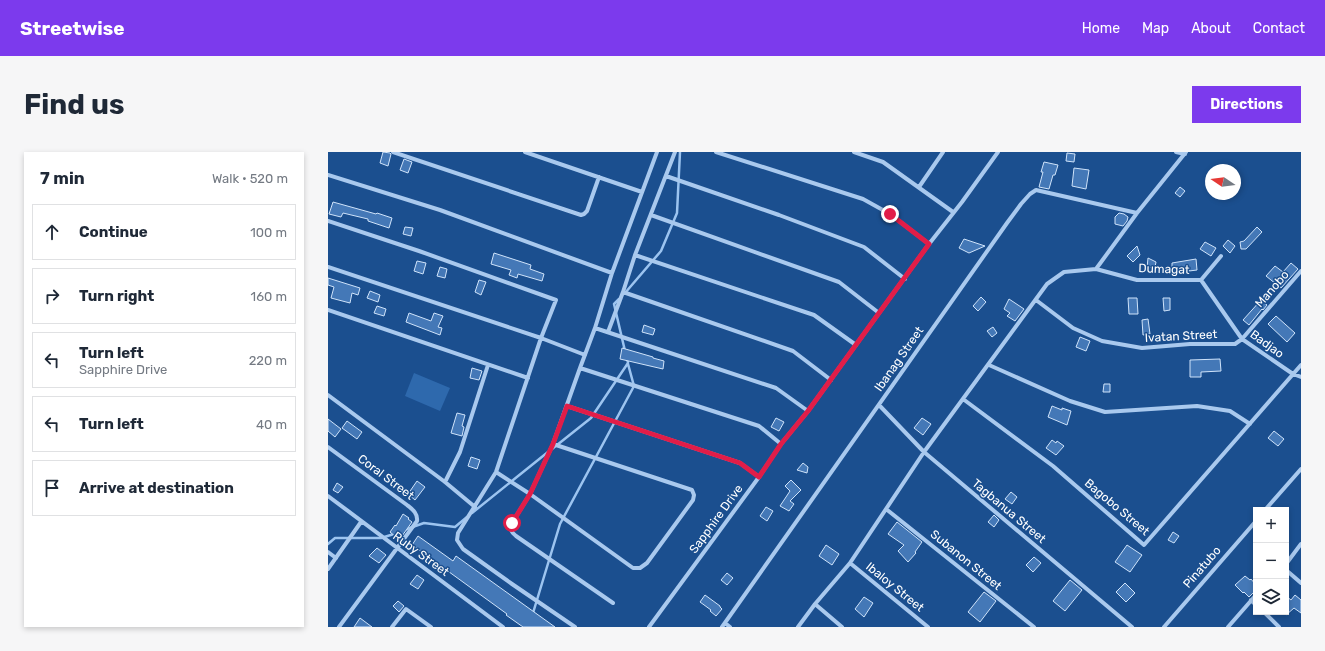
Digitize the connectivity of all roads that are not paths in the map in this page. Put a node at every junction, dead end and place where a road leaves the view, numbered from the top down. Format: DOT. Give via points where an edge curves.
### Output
graph roads {
  1 [pos="393,152"];
  2 [pos="525,152"];
  3 [pos="652,152"];
  4 [pos="675,152"];
  5 [pos="716,152"];
  6 [pos="854,152"];
  7 [pos="944,152"];
  8 [pos="998,152"];
  9 [pos="1176,152"];
  10 [pos="657,153"];
  11 [pos="1186,153"];
  12 [pos="328,175"];
  13 [pos="666,176"];
  14 [pos="599,177"];
  15 [pos="919,187"];
  16 [pos="642,192"];
  17 [pos="953,212"];
  18 [pos="1137,213"];
  19 [pos="651,215"];
  20 [pos="328,221"];
  21 [pos="929,244"];
  22 [pos="636,255"];
  23 [pos="1221,256"];
  24 [pos="328,267"];
  25 [pos="1096,269"];
  26 [pos="1301,271"];
  27 [pos="612,273"];
  28 [pos="905,279"];
  29 [pos="1201,280"];
  30 [pos="623,292"];
  31 [pos="1036,300"];
  32 [pos="328,310"];
  33 [pos="879,313"];
  34 [pos="595,328"];
  35 [pos="608,332"];
  36 [pos="541,338"];
  37 [pos="1242,339"];
  38 [pos="856,345"];
  39 [pos="585,355"];
  40 [pos="488,365"];
  41 [pos="989,365"];
  42 [pos="1301,365"];
  43 [pos="580,368"];
  44 [pos="1293,374"];
  45 [pos="528,378"];
  46 [pos="1301,378"];
  47 [pos="830,380"];
  48 [pos="328,395"];
  49 [pos="963,399"];
  50 [pos="879,405"];
  51 [pos="567,406"];
  52 [pos="808,411"];
  53 [pos="1250,424"];
  54 [pos="553,444"];
  55 [pos="781,444"];
  56 [pos="328,447"];
  57 [pos="924,452"];
  58 [pos="1301,468"];
  59 [pos="496,472"];
  60 [pos="759,477"];
  61 [pos="445,482"];
  62 [pos="530,494"];
  63 [pos="328,496"];
  64 [pos="475,507"];
  65 [pos="1268,507"];
  66 [pos="886,509"];
  67 [pos="361,522"];
  68 [pos="1253,524"];
  69 [pos="1301,544"];
  70 [pos="397,549"];
  71 [pos="328,552"];
  72 [pos="336,558"];
  73 [pos="1289,560"];
  74 [pos="850,563"];
  75 [pos="328,569"];
  76 [pos="1289,573"];
  77 [pos="1301,583"];
  78 [pos="1251,600"];
  79 [pos="613,603"];
  80 [pos="815,604"];
  81 [pos="1267,615"];
  82 [pos="725,623"];
  83 [pos="339,627"];
  84 [pos="392,627"];
  85 [pos="431,627"];
  86 [pos="503,627"];
  87 [pos="575,627"];
  88 [pos="649,627"];
  89 [pos="722,627"];
  90 [pos="730,627"];
  91 [pos="798,627"];
  92 [pos="842,627"];
  93 [pos="928,627"];
  94 [pos="1034,627"];
  95 [pos="1132,627"];
  96 [pos="1164,627"];
  97 [pos="1228,627"];
  98 [pos="1279,627"];
  1 -- 14 [label="street" via="581,215 588,211"];
  2 -- 14 [label="street"];
  3 -- 10 [label="street"];
  4 -- 13 [label="street"];
  5 -- 21 [label="street" via="863,199 890,214"];
  6 -- 15 [label="street" via="883,162"];
  7 -- 15 [label="street"];
  8 -- 17 [label="street, Sapphire Drive"];
  9 -- 11 [label="street"];
  10 -- 16 [label="street"];
  11 -- 18 [label="street"];
  12 -- 27 [label="street" via="440,210"];
  13 -- 19 [label="street"];
  13 -- 28 [label="street" via="864,247"];
  14 -- 16 [label="street"];
  15 -- 17 [label="street"];
  16 -- 27 [label="street"];
  17 -- 21 [label="street, Sapphire Drive"];
  18 -- 25 [label="street"];
  18 -- 50 [label="street, Ibanag Street" via="1036,190 1030,194"];
  19 -- 22 [label="street"];
  19 -- 33 [label="street" via="839,282"];
  20 -- 36 [label="street" via="556,300"];
  21 -- 28 [label="street, Sapphire Drive"];
  22 -- 30 [label="street"];
  22 -- 38 [label="street" via="814,315"];
  23 -- 29 [label="street, Dumagat"];
  24 -- 36 [label="street"];
  25 -- 29 [label="street, Dumagat" via="1137,280"];
  25 -- 31 [label="street" via="1064,272 1047,284"];
  26 -- 37 [label="street, Manobo"];
  27 -- 34 [label="street"];
  28 -- 33 [label="street, Sapphire Drive"];
  29 -- 37 [label="street, Badjao"];
  30 -- 35 [label="street"];
  30 -- 47 [label="street" via="793,351"];
  31 -- 37 [label="street, Ivatan Street" via="1073,328 1102,341 1142,348 1235,344"];
  31 -- 41 [label="street"];
  32 -- 40 [label="street"];
  33 -- 38 [label="street, Sapphire Drive"];
  34 -- 35 [label="street"];
  34 -- 39 [label="street"];
  35 -- 52 [label="street" via="776,388"];
  36 -- 39 [label="street"];
  36 -- 45 [label="street"];
  37 -- 44 [label="street, Badjao"];
  38 -- 47 [label="street, Sapphire Drive"];
  39 -- 43 [label="street"];
  40 -- 45 [label="street"];
  40 -- 61 [label="street" via="460,452"];
  41 -- 49 [label="street"];
  41 -- 53 [label="street" via="1070,401 1105,412 1197,406 1230,411"];
  42 -- 44 [label="street, Bagobo Street"];
  43 -- 51 [label="street"];
  43 -- 55 [label="street" via="759,426"];
  44 -- 46 [label="street, Badjao"];
  44 -- 53 [label="street, Bagobo Street"];
  45 -- 59 [label="street"];
  47 -- 52 [label="street, Sapphire Drive"];
  48 -- 61 [label="street"];
  49 -- 53 [label="street, Bagobo Street" via="1053,466 1144,545"];
  49 -- 57 [label="street"];
  50 -- 57 [label="street, Tagbanua Street"];
  50 -- 82 [label="street, Ibanag Street"];
  51 -- 54 [label="street"];
  51 -- 60 [label="street" via="740,463"];
  52 -- 55 [label="street, Sapphire Drive"];
  54 -- 62 [label="street"];
  54 -- 62 [label="street" via="692,490 693,500 647,563 640,568 633,568"];
  55 -- 60 [label="street, Sapphire Drive"];
  56 -- 70 [label="street, Coral Street" via="407,505 417,516 417,521"];
  57 -- 66 [label="street"];
  57 -- 95 [label="street, Tagbanua Street"];
  58 -- 65 [label="street"];
  59 -- 62 [label="street"];
  59 -- 64 [label="street"];
  60 -- 88 [label="street, Sapphire Drive"];
  61 -- 64 [label="street"];
  62 -- 79 [label="street" via="512,523 511,532"];
  63 -- 67 [label="street, Ruby Street"];
  64 -- 87 [label="street" via="458,533 459,545"];
  66 -- 74 [label="street"];
  66 -- 94 [label="street, Subanon Street"];
  67 -- 70 [label="street, Ruby Street"];
  67 -- 72 [label="street"];
  68 -- 96 [label="street, Pinatubo"];
  69 -- 73 [label="street"];
  70 -- 83 [label="street"];
  70 -- 86 [label="street, Ruby Street"];
  71 -- 72 [label="street"];
  72 -- 75 [label="street"];
  74 -- 80 [label="street"];
  74 -- 93 [label="street, Ibaloy Street"];
  76 -- 77 [label="street"];
  78 -- 97 [label="street"];
  80 -- 91 [label="street"];
  80 -- 92 [label="street"];
  81 -- 98 [label="street"];
  82 -- 89 [label="street, Ibanag Street"];
  82 -- 90 [label="street"];
  84 -- 85 [label="street" via="406,609"];
}
